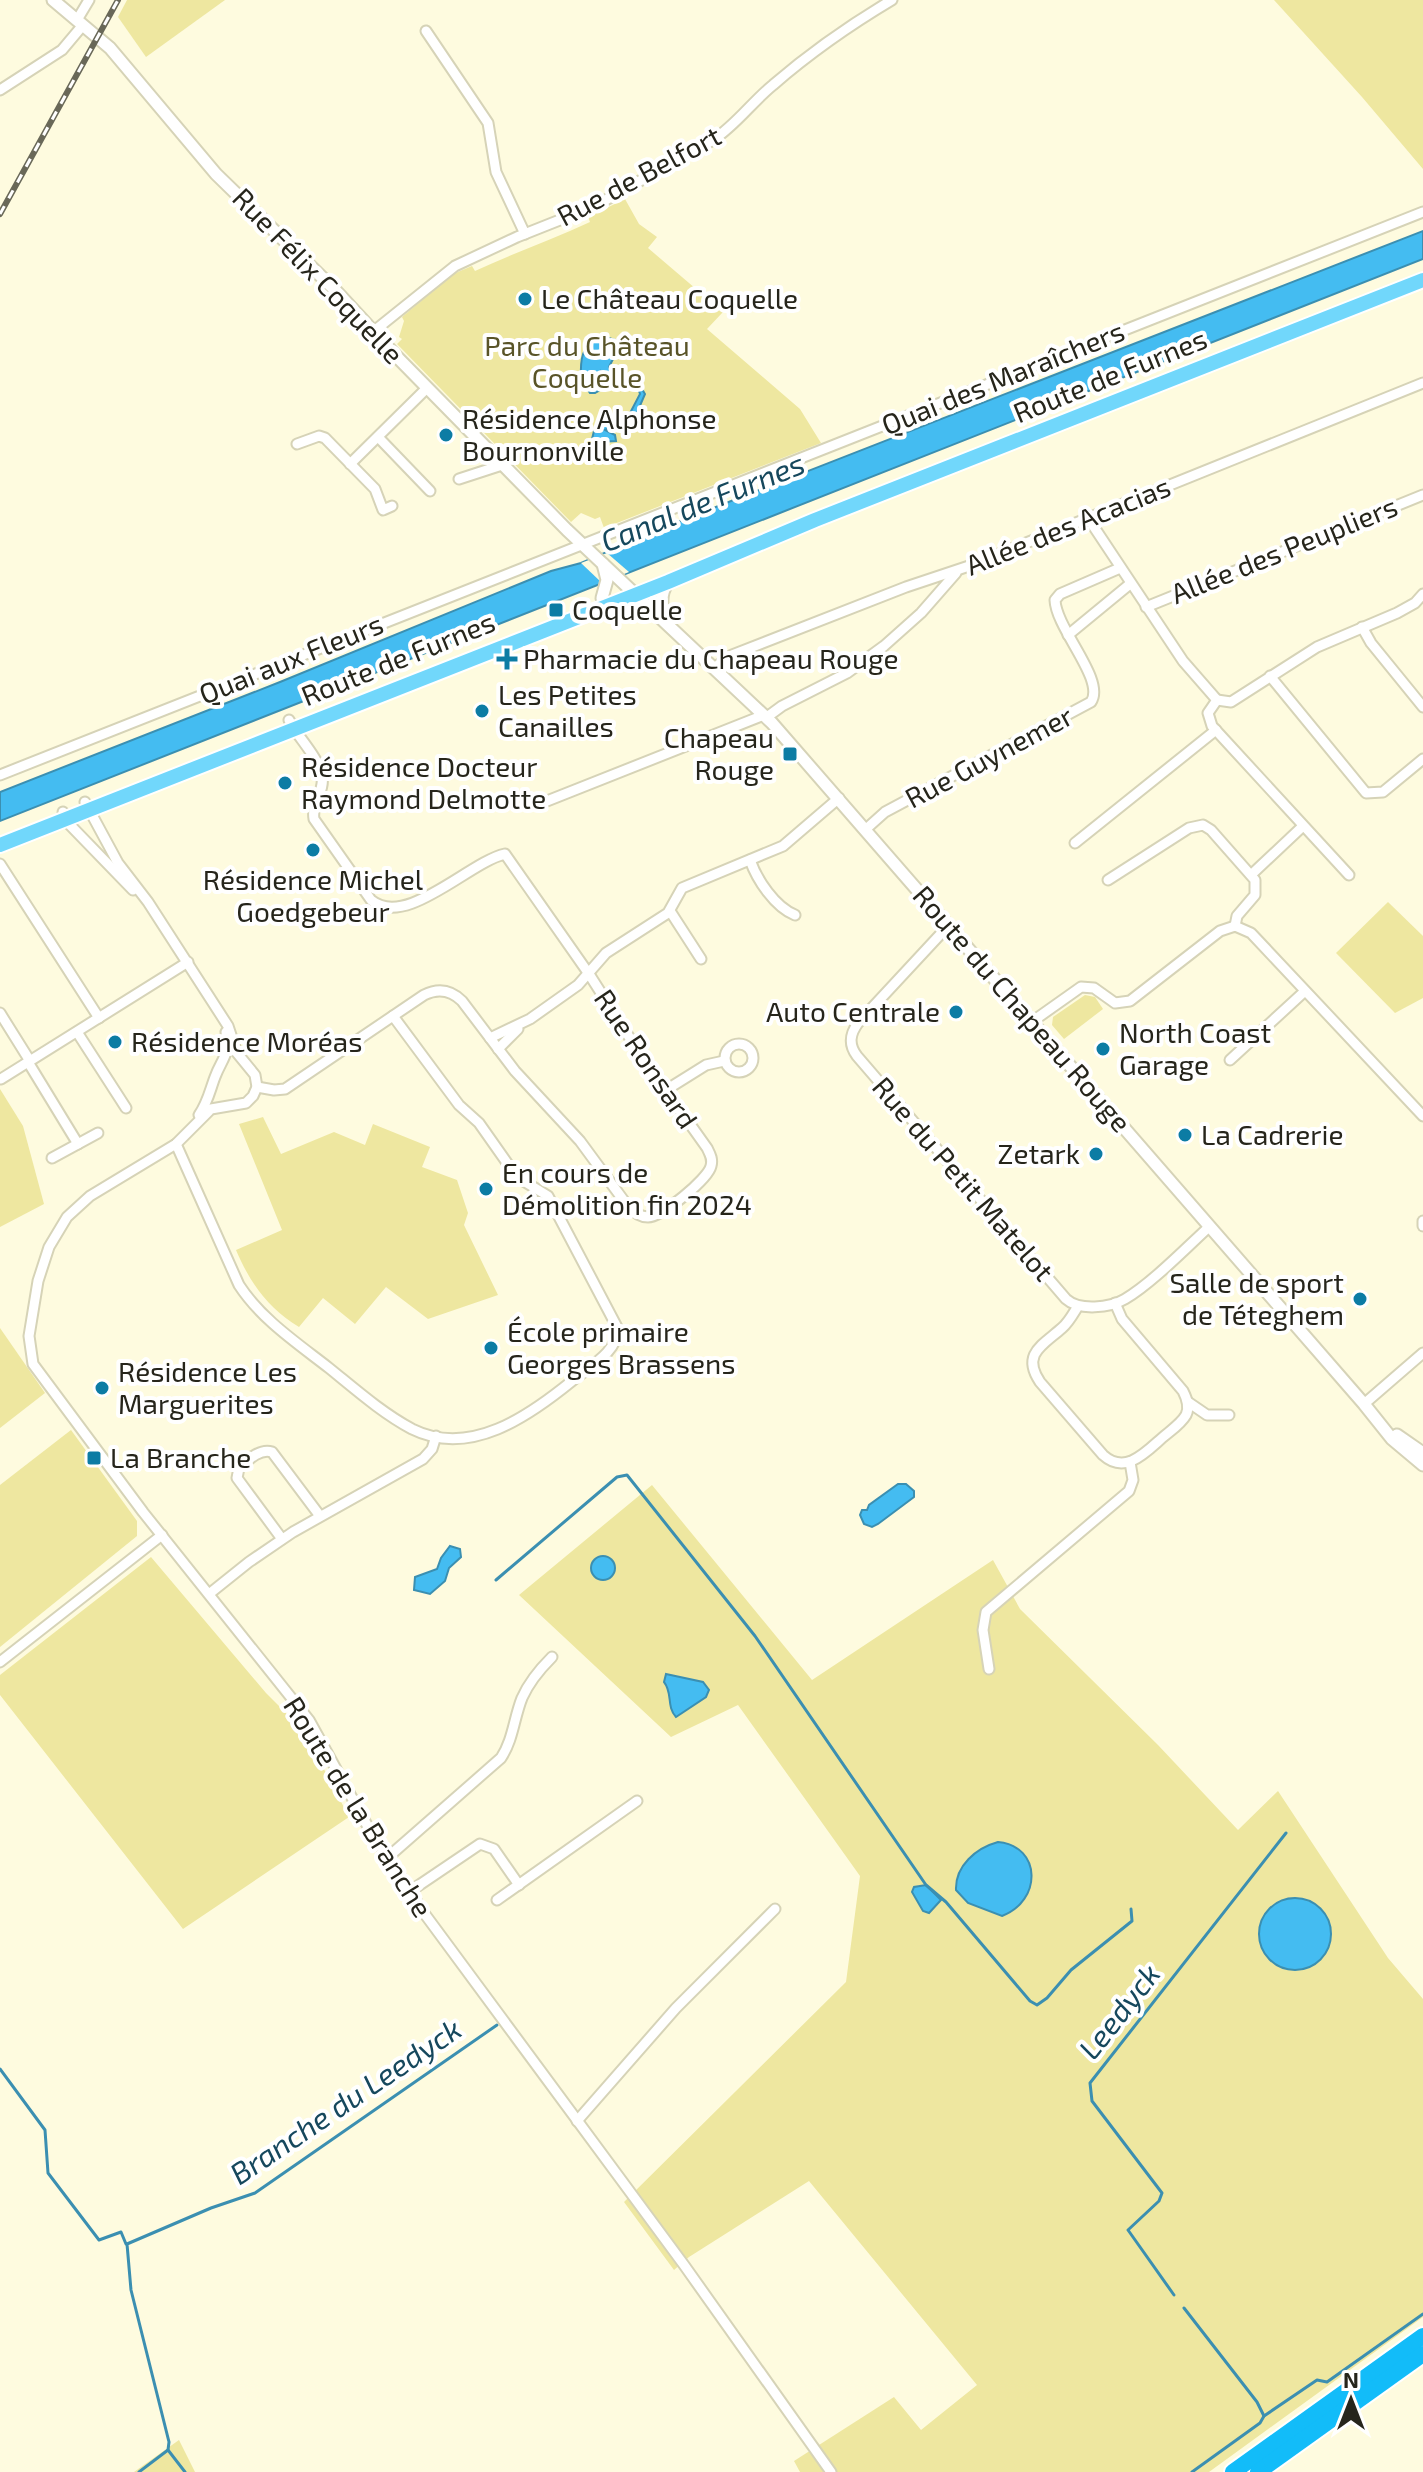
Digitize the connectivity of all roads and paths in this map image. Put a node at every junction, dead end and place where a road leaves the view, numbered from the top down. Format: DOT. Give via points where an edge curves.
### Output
graph roads {
  1 [pos="53,0"];
  2 [pos="89,0"];
  3 [pos="892,0"];
  4 [pos="80,23"];
  5 [pos="426,31"];
  6 [pos="0,90"];
  7 [pos="1423,212"];
  8 [pos="525,234"];
  9 [pos="1423,280"];
  10 [pos="374,331"];
  11 [pos="1423,383"];
  12 [pos="427,388"];
  13 [pos="378,437"];
  14 [pos="297,444"];
  15 [pos="350,464"];
  16 [pos="502,465"];
  17 [pos="459,479"];
  18 [pos="430,491"];
  19 [pos="1423,495"];
  20 [pos="388,508"];
  21 [pos="1088,518"];
  22 [pos="815,520"];
  23 [pos="584,547"];
  24 [pos="603,563"];
  25 [pos="969,566"];
  26 [pos="1120,568"];
  27 [pos="928,580"];
  28 [pos="668,582"];
  29 [pos="1130,584"];
  30 [pos="629,587"];
  31 [pos="604,591"];
  32 [pos="1423,594"];
  33 [pos="936,597"];
  34 [pos="1423,605"];
  35 [pos="1146,607"];
  36 [pos="1397,613"];
  37 [pos="669,626"];
  38 [pos="1362,627"];
  39 [pos="1068,635"];
  40 [pos="714,668"];
  41 [pos="1270,676"];
  42 [pos="1217,700"];
  43 [pos="754,705"];
  44 [pos="1423,707"];
  45 [pos="765,716"];
  46 [pos="291,724"];
  47 [pos="733,725"];
  48 [pos="1216,730"];
  49 [pos="1423,759"];
  50 [pos="0,775"];
  51 [pos="839,798"];
  52 [pos="547,801"];
  53 [pos="86,806"];
  54 [pos="65,815"];
  55 [pos="1303,826"];
  56 [pos="866,829"];
  57 [pos="0,838"];
  58 [pos="1075,843"];
  59 [pos="0,845"];
  60 [pos="750,860"];
  61 [pos="0,864"];
  62 [pos="1252,874"];
  63 [pos="1349,875"];
  64 [pos="1108,880"];
  65 [pos="670,911"];
  66 [pos="155,912"];
  67 [pos="795,915"];
  68 [pos="949,925"];
  69 [pos="1235,926"];
  70 [pos="701,959"];
  71 [pos="188,962"];
  72 [pos="589,974"];
  73 [pos="1305,991"];
  74 [pos="0,1013"];
  75 [pos="393,1016"];
  76 [pos="222,1017"];
  77 [pos="99,1018"];
  78 [pos="530,1019"];
  79 [pos="1033,1021"];
  80 [pos="77,1032"];
  81 [pos="490,1038"];
  82 [pos="498,1049"];
  83 [pos="1230,1060"];
  84 [pos="724,1061"];
  85 [pos="29,1062"];
  86 [pos="248,1067"];
  87 [pos="220,1069"];
  88 [pos="1,1079"];
  89 [pos="214,1083"];
  90 [pos="257,1087"];
  91 [pos="666,1090"];
  92 [pos="229,1105"];
  93 [pos="126,1108"];
  94 [pos="1423,1116"];
  95 [pos="98,1133"];
  96 [pos="179,1141"];
  97 [pos="78,1144"];
  98 [pos="52,1158"];
  99 [pos="1210,1226"];
  100 [pos="1115,1303"];
  101 [pos="1078,1306"];
  102 [pos="1423,1353"];
  103 [pos="1188,1402"];
  104 [pos="1364,1404"];
  105 [pos="1229,1415"];
  106 [pos="436,1436"];
  107 [pos="1423,1453"];
  108 [pos="1130,1462"];
  109 [pos="1423,1465"];
  110 [pos="320,1516"];
  111 [pos="162,1535"];
  112 [pos="282,1539"];
  113 [pos="209,1594"];
  114 [pos="552,1657"];
  115 [pos="0,1662"];
  116 [pos="989,1669"];
  117 [pos="637,1801"];
  118 [pos="387,1858"];
  119 [pos="519,1885"];
  120 [pos="409,1892"];
  121 [pos="497,1900"];
  122 [pos="775,1909"];
  123 [pos="577,2121"];
  124 [pos="1423,2336"];
  125 [pos="1423,2354"];
  126 [pos="831,2472"];
  127 [pos="1233,2472"];
  128 [pos="1258,2472"];
  1 -- 4 [label="street, Rue Félix Coquelle"];
  2 -- 4 [label="street"];
  3 -- 8 [label="street, Rue de Belfort" via="779,80 713,140 600,204"];
  4 -- 6 [label="street" via="62,50"];
  4 -- 10 [label="street, Rue Félix Coquelle" via="119,58 216,174"];
  5 -- 8 [label="street" via="488,123 496,172"];
  7 -- 23 [label="street, Quai des Maraîchers"];
  8 -- 10 [label="street, Rue de Belfort" via="450,269"];
  9 -- 22 [label="main road, Route de Furnes"];
  10 -- 12 [label="street, Rue Félix Coquelle"];
  11 -- 21 [label="street, Allée des Acacias"];
  12 -- 13 [label="street"];
  12 -- 16 [label="street, Rue Félix Coquelle"];
  13 -- 15 [label="street"];
  13 -- 18 [label="street"];
  14 -- 15 [label="street" via="323,437"];
  15 -- 20 [label="street"];
  16 -- 17 [label="street"];
  16 -- 23 [label="street, Rue Félix Coquelle"];
  19 -- 35 [label="street, Allée des Peupliers"];
  21 -- 25 [label="street, Allée des Acacias"];
  21 -- 26 [label="street"];
  22 -- 28 [label="main road, Route de Furnes"];
  22 -- 30 [label="main road, Route de Furnes"];
  23 -- 24 [label="street, Rue Félix Coquelle"];
  23 -- 50 [label="street, Quai aux Fleurs"];
  24 -- 30 [label="street, Route du Chapeau Rouge"];
  24 -- 31 [label="street"];
  25 -- 27 [label="street, Allée des Acacias"];
  25 -- 33 [label="street" via="948,580"];
  26 -- 29 [label="street"];
  26 -- 39 [label="street, Rue Guynemer" via="1056,598"];
  27 -- 33 [label="street"];
  27 -- 40 [label="street, Allée des Acacias" via="732,655"];
  28 -- 30 [label="main road, Route de Furnes"];
  28 -- 37 [label="street" via="662,605"];
  29 -- 35 [label="street"];
  29 -- 39 [label="street"];
  30 -- 31 [label="main road, Route de Furnes"];
  30 -- 37 [label="street, Route du Chapeau Rouge"];
  30 -- 46 [label="main road, Route de Furnes"];
  31 -- 46 [label="main road, Route de Furnes"];
  32 -- 36 [label="street"];
  33 -- 45 [label="street" via="864,661"];
  34 -- 36 [label="street"];
  35 -- 42 [label="street"];
  36 -- 38 [label="street"];
  37 -- 40 [label="street, Route du Chapeau Rouge"];
  38 -- 41 [label="street"];
  38 -- 44 [label="street"];
  39 -- 56 [label="street, Rue Guynemer" via="1095,685 1091,702 885,812"];
  40 -- 43 [label="street, Route du Chapeau Rouge"];
  41 -- 42 [label="street" via="1231,702"];
  41 -- 49 [label="street" via="1366,793 1383,792"];
  42 -- 48 [label="street" via="1208,716"];
  43 -- 45 [label="street, Route du Chapeau Rouge"];
  43 -- 47 [label="street"];
  45 -- 47 [label="street"];
  45 -- 51 [label="street, Route du Chapeau Rouge"];
  46 -- 53 [label="main road, Route de Furnes"];
  46 -- 72 [label="street, Rue Ronsard" via="322,775 314,819 373,903 398,907 505,854"];
  47 -- 52 [label="street"];
  48 -- 55 [label="street"];
  48 -- 58 [label="street"];
  51 -- 56 [label="street, Route du Chapeau Rouge"];
  51 -- 60 [label="street" via="786,844"];
  53 -- 54 [label="main road, Route de Furnes"];
  53 -- 66 [label="street" via="118,863"];
  54 -- 57 [label="main road, Route de Furnes"];
  54 -- 59 [label="main road, Route de Furnes"];
  54 -- 66 [label="street"];
  55 -- 62 [label="street"];
  55 -- 63 [label="street"];
  56 -- 68 [label="street, Route du Chapeau Rouge"];
  60 -- 65 [label="street" via="682,888"];
  60 -- 67 [label="street" via="780,906"];
  61 -- 77 [label="street"];
  62 -- 64 [label="street" via="1211,830 1197,825"];
  62 -- 69 [label="street" via="1255,895"];
  65 -- 70 [label="street"];
  65 -- 72 [label="street" via="613,948"];
  66 -- 71 [label="street"];
  68 -- 79 [label="street, Route du Chapeau Rouge"];
  68 -- 101 [label="street, Rue du Petit Matelot" via="858,1023 851,1035 852,1049 1066,1299"];
  69 -- 73 [label="street" via="1251,933"];
  69 -- 79 [label="street" via="1220,931 1130,1001 1115,1003 1096,989 1081,987"];
  71 -- 76 [label="street"];
  71 -- 77 [label="street"];
  72 -- 78 [label="street"];
  72 -- 91 [label="street, Rue Ronsard"];
  73 -- 83 [label="street"];
  73 -- 94 [label="street"];
  74 -- 85 [label="street"];
  75 -- 81 [label="street" via="426,994 447,992 460,999"];
  75 -- 90 [label="street" via="285,1089"];
  75 -- 106 [label="street" via="517,1177 551,1200 618,1336 613,1347 523,1417 481,1435"];
  76 -- 86 [label="street"];
  76 -- 87 [label="street" via="228,1049"];
  77 -- 80 [label="street"];
  78 -- 81 [label="street"];
  78 -- 82 [label="street"];
  79 -- 99 [label="street, Route du Chapeau Rouge"];
  80 -- 85 [label="street"];
  80 -- 93 [label="street"];
  81 -- 82 [label="street"];
  82 -- 91 [label="street, Rue Ronsard" via="580,1141 630,1209 646,1217 663,1212 711,1166 710,1152"];
  84 -- 91 [label="street" via="706,1065"];
  85 -- 88 [label="street"];
  85 -- 97 [label="street"];
  86 -- 87 [label="street" via="233,1063"];
  86 -- 90 [label="street"];
  87 -- 89 [label="street"];
  89 -- 92 [label="street" via="217,1096"];
  89 -- 96 [label="street"];
  90 -- 92 [label="street" via="249,1101"];
  92 -- 96 [label="street" via="211,1109"];
  95 -- 97 [label="street"];
  96 -- 106 [label="street" via="233,1274 251,1301 380,1408 413,1429"];
  96 -- 111 [label="street, Route de la Branche" via="90,1196 64,1221 44,1263 30,1328 37,1371"];
  97 -- 98 [label="street"];
  99 -- 100 [label="street" via="1129,1297"];
  99 -- 104 [label="street, Route du Chapeau Rouge"];
  100 -- 101 [label="street"];
  100 -- 103 [label="street"];
  101 -- 108 [label="street" via="1035,1352 1033,1369 1105,1457"];
  102 -- 104 [label="street"];
  103 -- 105 [label="street" via="1207,1415"];
  103 -- 108 [label="street" via="1182,1420"];
  104 -- 107 [label="street, Route du Chapeau Rouge"];
  104 -- 109 [label="street, Route du Chapeau Rouge" via="1396,1443"];
  106 -- 110 [label="street" via="423,1459"];
  108 -- 116 [label="street" via="1129,1491 986,1612"];
  110 -- 112 [label="street"];
  110 -- 112 [label="street" via="272,1452 261,1451 236,1476"];
  111 -- 113 [label="street, Route de la Branche"];
  111 -- 115 [label="street"];
  112 -- 113 [label="street"];
  113 -- 118 [label="street, Route de la Branche" via="309,1720"];
  114 -- 118 [label="street" via="527,1688 498,1762"];
  117 -- 119 [label="street"];
  118 -- 120 [label="street, Route de la Branche"];
  119 -- 120 [label="street" via="494,1849 480,1844"];
  119 -- 121 [label="street"];
  120 -- 123 [label="street, Route de la Branche"];
  122 -- 123 [label="street" via="676,2008"];
  123 -- 126 [label="street, Route de la Branche" via="723,2312"];
  124 -- 127 [label="highway"];
  125 -- 128 [label="highway"];
}
